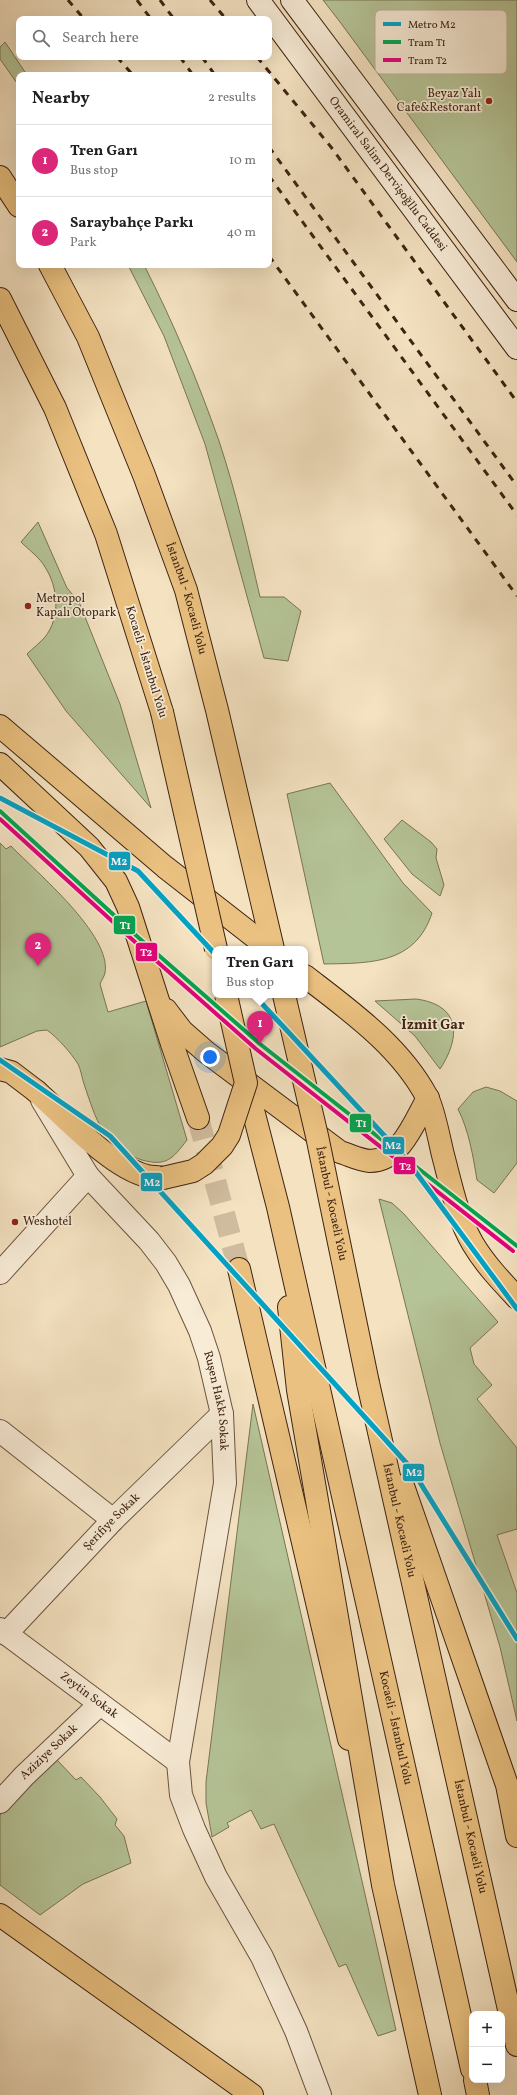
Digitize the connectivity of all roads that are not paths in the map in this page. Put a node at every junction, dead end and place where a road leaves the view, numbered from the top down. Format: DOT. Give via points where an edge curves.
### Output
graph roads {
  1 [pos="258,0"];
  2 [pos="292,0"];
  3 [pos="270,16"];
  4 [pos="272,19"];
  5 [pos="0,177"];
  6 [pos="16,201"];
  7 [pos="52,268"];
  8 [pos="0,299"];
  9 [pos="517,300"];
  10 [pos="517,348"];
  11 [pos="0,726"];
  12 [pos="0,764"];
  13 [pos="215,946"];
  14 [pos="268,946"];
  15 [pos="271,946"];
  16 [pos="308,979"];
  17 [pos="227,998"];
  18 [pos="285,998"];
  19 [pos="159,1000"];
  20 [pos="0,1069"];
  21 [pos="246,1083"];
  22 [pos="36,1091"];
  23 [pos="428,1098"];
  24 [pos="198,1118"];
  25 [pos="88,1176"];
  26 [pos="278,1207"];
  27 [pos="239,1269"];
  28 [pos="0,1273"];
  29 [pos="517,1298"];
  30 [pos="368,1383"];
  31 [pos="222,1414"];
  32 [pos="0,1431"];
  33 [pos="113,1520"];
  34 [pos="3,1631"];
  35 [pos="100,1704"];
  36 [pos="178,1762"];
  37 [pos="0,1802"];
  38 [pos="517,1836"];
  39 [pos="383,1885"];
  40 [pos="0,1915"];
  41 [pos="517,2045"];
  42 [pos="469,2056"];
  43 [pos="475,2083"];
  44 [pos="252,2095"];
  45 [pos="320,2095"];
  46 [pos="430,2095"];
  47 [pos="478,2095"];
  1 -- 3 [label="street, Oramiral Salim Dervişoğllu Caddesi"];
  2 -- 9 [label="street"];
  4 -- 10 [label="street, Oramiral Salim Dervişoğllu Caddesi"];
  5 -- 6 [label="main road"];
  7 -- 15 [label="main road, İstanbul - Kocaeli Yolu" via="88,337 144,475 186,590 217,710"];
  8 -- 13 [label="main road, Kocaeli - İstanbul Yolu, bridge" via="55,408 106,534 162,712"];
  11 -- 14 [label="main road" via="165,867"];
  12 -- 19 [label="main road" via="89,847 116,881 128,907"];
  16 -- 23 [label="main road" via="398,1054"];
  17 -- 21 [label="main road, bridge"];
  18 -- 30 [label="main road, İstanbul - Kocaeli Yolu, bridge" via="317,1136"];
  19 -- 23 [label="main road" via="182,1031 206,1052 340,1152 358,1159 378,1160 392,1154 405,1138"];
  19 -- 24 [label="main road"];
  20 -- 22 [label="main road" via="11,1072"];
  21 -- 22 [label="main road, bridge" via="229,1135 213,1157 193,1171 162,1178 147,1176 129,1169 96,1145"];
  21 -- 26 [label="main road"];
  22 -- 25 [label="street, Ruşen Hakkı Sokak"];
  23 -- 29 [label="main road" via="452,1194 473,1243 494,1273"];
  25 -- 28 [label="street"];
  25 -- 31 [label="street, Ruşen Hakkı Sokak" via="149,1241 179,1285 200,1331"];
  26 -- 39 [label="main road" via="298,1390"];
  26 -- 42 [label="main road, Kocaeli - İstanbul Yolu"];
  27 -- 39 [label="main road"];
  30 -- 38 [label="main road" via="507,1785"];
  30 -- 41 [label="main road, İstanbul - Kocaeli Yolu"];
  31 -- 33 [label="street, Şerifiye Sokak"];
  31 -- 36 [label="street, Ruşen Hakkı Sokak" via="225,1483"];
  32 -- 33 [label="street"];
  33 -- 34 [label="street, Şerifiye Sokak"];
  34 -- 35 [label="street, Zeytin Sokak"];
  35 -- 36 [label="street, Zeytin Sokak"];
  35 -- 37 [label="street, Aziziye Sokak"];
  36 -- 45 [label="street, Ruşen Hakkı Sokak" via="181,1795 194,1829 216,1877 262,1957 296,2030"];
  39 -- 46 [label="main road"];
  40 -- 44 [label="main road"];
  43 -- 47 [label="main road"];
}
